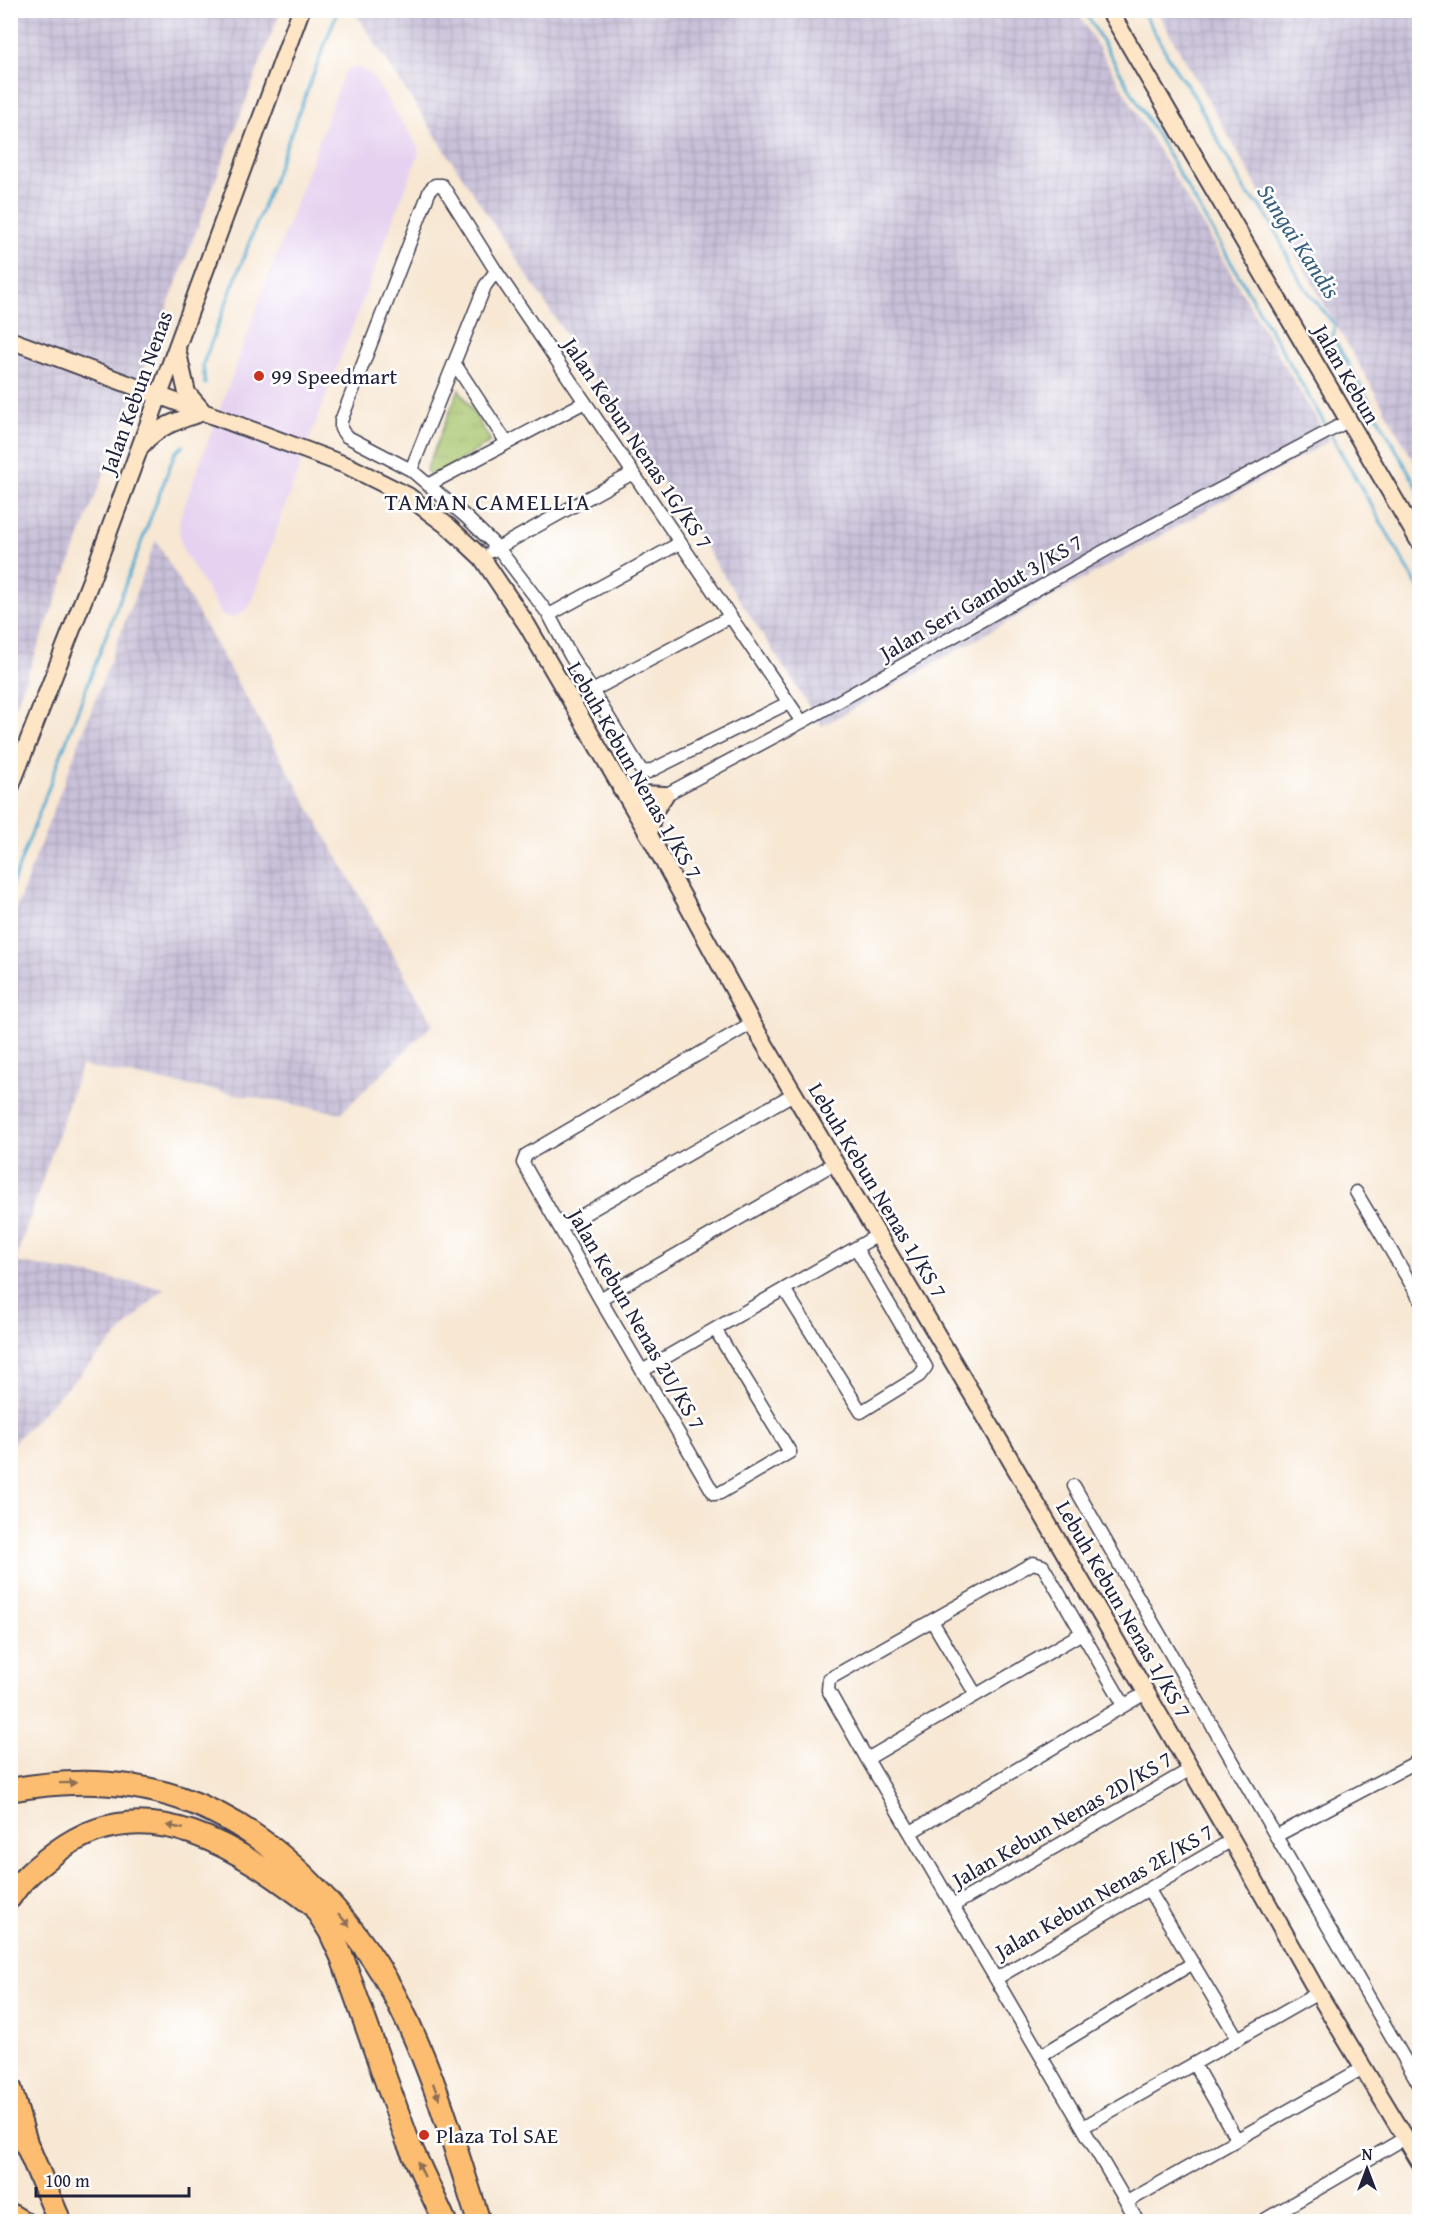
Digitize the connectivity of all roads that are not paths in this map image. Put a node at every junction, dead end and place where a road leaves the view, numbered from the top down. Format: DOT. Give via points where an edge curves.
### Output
graph roads {
  1 [pos="302,10"];
  2 [pos="1109,10"];
  3 [pos="496,271"];
  4 [pos="10,340"];
  5 [pos="176,348"];
  6 [pos="455,363"];
  7 [pos="158,396"];
  8 [pos="585,402"];
  9 [pos="198,410"];
  10 [pos="1335,427"];
  11 [pos="507,443"];
  12 [pos="139,448"];
  13 [pos="411,470"];
  14 [pos="633,473"];
  15 [pos="428,485"];
  16 [pos="680,543"];
  17 [pos="1419,543"];
  18 [pos="498,548"];
  19 [pos="482,558"];
  20 [pos="549,615"];
  21 [pos="730,617"];
  22 [pos="592,691"];
  23 [pos="788,703"];
  24 [pos="802,722"];
  25 [pos="10,788"];
  26 [pos="621,789"];
  27 [pos="665,795"];
  28 [pos="635,811"];
  29 [pos="649,835"];
  30 [pos="752,1023"];
  31 [pos="795,1093"];
  32 [pos="835,1163"];
  33 [pos="1356,1192"];
  34 [pos="560,1228"];
  35 [pos="878,1235"];
  36 [pos="856,1248"];
  37 [pos="784,1289"];
  38 [pos="600,1299"];
  39 [pos="1419,1299"];
  40 [pos="715,1329"];
  41 [pos="642,1371"];
  42 [pos="1074,1486"];
  43 [pos="932,1621"];
  44 [pos="1082,1633"];
  45 [pos="1147,1692"];
  46 [pos="976,1695"];
  47 [pos="1124,1705"];
  48 [pos="867,1759"];
  49 [pos="1419,1760"];
  50 [pos="1191,1769"];
  51 [pos="10,1790"];
  52 [pos="195,1816"];
  53 [pos="911,1832"];
  54 [pos="1276,1836"];
  55 [pos="1232,1840"];
  56 [pos="1149,1890"];
  57 [pos="10,1897"];
  58 [pos="954,1905"];
  59 [pos="316,1907"];
  60 [pos="1193,1964"];
  61 [pos="997,1978"];
  62 [pos="1318,1993"];
  63 [pos="1238,2039"];
  64 [pos="1042,2055"];
  65 [pos="1194,2064"];
  66 [pos="1363,2068"];
  67 [pos="1419,2086"];
  68 [pos="10,2088"];
  69 [pos="1083,2127"];
  70 [pos="1405,2138"];
  71 [pos="1237,2140"];
  72 [pos="1419,2162"];
  73 [pos="1127,2202"];
  74 [pos="10,2215"];
  75 [pos="1280,2217"];
  76 [pos="22,2222"];
  77 [pos="60,2222"];
  78 [pos="445,2222"];
  79 [pos="478,2222"];
  80 [pos="1138,2222"];
  81 [pos="1261,2222"];
  1 -- 5 [label="street, Jalan Kebun Nenas"];
  2 -- 10 [label="street, Jalan Kebun"];
  3 -- 6 [label="street" via="485,286"];
  3 -- 8 [label="street, Jalan Kebun Nenas 1G/KS 7"];
  3 -- 13 [label="street, Jalan Kebun Nenas 1G/KS 7" via="442,185 435,185 341,421 346,436"];
  4 -- 7 [label="street, Lebuh Kebun Nenas 1/KS 7"];
  5 -- 7 [label="street, Jalan Kebun Nenas"];
  5 -- 9 [label="street" via="187,393"];
  6 -- 11 [label="street"];
  6 -- 13 [label="street"];
  7 -- 9 [label="street, Lebuh Kebun Nenas 1/KS 7"];
  7 -- 12 [label="street, Jalan Kebun Nenas"];
  8 -- 11 [label="street"];
  8 -- 14 [label="street, Jalan Kebun Nenas 1G/KS 7"];
  9 -- 12 [label="street" via="171,422"];
  9 -- 19 [label="street, Lebuh Kebun Nenas 1/KS 7" via="308,449 384,483 424,508"];
  10 -- 17 [label="street, Jalan Kebun"];
  10 -- 24 [label="street, Jalan Seri Gambut 3/KS 7" via="1052,580"];
  11 -- 15 [label="street"];
  12 -- 25 [label="street, Jalan Kebun Nenas"];
  13 -- 15 [label="street"];
  14 -- 16 [label="street, Jalan Kebun Nenas 1G/KS 7"];
  14 -- 18 [label="street"];
  15 -- 18 [label="street"];
  16 -- 20 [label="street"];
  16 -- 21 [label="street, Jalan Kebun Nenas 1G/KS 7"];
  18 -- 19 [label="street"];
  18 -- 20 [label="street"];
  19 -- 26 [label="street, Lebuh Kebun Nenas 1/KS 7" via="526,625"];
  20 -- 22 [label="street"];
  21 -- 22 [label="street"];
  21 -- 23 [label="street, Jalan Kebun Nenas 1G/KS 7"];
  22 -- 23 [label="street" via="641,770 648,772"];
  23 -- 24 [label="street, Jalan Kebun Nenas 1G/KS 7"];
  24 -- 27 [label="street, Jalan Seri Gambut 3/KS 7"];
  26 -- 27 [label="street" via="639,795"];
  26 -- 28 [label="street, Lebuh Kebun Nenas 1/KS 7"];
  27 -- 28 [label="street, Jalan Seri Gambut 3/KS 7"];
  27 -- 29 [label="street" via="653,813"];
  28 -- 29 [label="street, Lebuh Kebun Nenas 1/KS 7"];
  29 -- 30 [label="street, Lebuh Kebun Nenas 1/KS 7"];
  30 -- 31 [label="street, Lebuh Kebun Nenas 1/KS 7"];
  30 -- 34 [label="street, Jalan Kebun Nenas 2U/KS 7" via="526,1155 523,1162"];
  31 -- 32 [label="street, Lebuh Kebun Nenas 1/KS 7"];
  31 -- 34 [label="street"];
  32 -- 35 [label="street, Lebuh Kebun Nenas 1/KS 7"];
  32 -- 38 [label="street"];
  33 -- 39 [label="street"];
  34 -- 38 [label="street, Jalan Kebun Nenas 2U/KS 7"];
  35 -- 36 [label="street"];
  35 -- 45 [label="street, Lebuh Kebun Nenas 1/KS 7"];
  36 -- 37 [label="street"];
  36 -- 37 [label="street" via="925,1365 919,1376 861,1412"];
  37 -- 40 [label="street"];
  38 -- 41 [label="street, Jalan Kebun Nenas 2U/KS 7"];
  40 -- 41 [label="street"];
  40 -- 41 [label="street, Jalan Kebun Nenas 2U/KS 7" via="790,1452 720,1493 712,1492"];
  42 -- 54 [label="street"];
  43 -- 44 [label="street" via="1039,1563"];
  43 -- 46 [label="street"];
  43 -- 48 [label="street" via="829,1679 828,1690"];
  44 -- 46 [label="street"];
  44 -- 47 [label="street"];
  45 -- 47 [label="street"];
  45 -- 50 [label="street, Lebuh Kebun Nenas 1/KS 7"];
  46 -- 48 [label="street"];
  47 -- 53 [label="street"];
  48 -- 53 [label="street"];
  49 -- 54 [label="street"];
  50 -- 55 [label="street, Lebuh Kebun Nenas 1/KS 7"];
  50 -- 58 [label="street, Jalan Kebun Nenas 2D/KS 7"];
  51 -- 79 [label="highway, one-way" via="99,1782 156,1791 220,1814 263,1840 294,1866 346,1920 399,2004 449,2127"];
  52 -- 59 [label="highway" via="264,1854 295,1881"];
  53 -- 58 [label="street"];
  54 -- 67 [label="street"];
  55 -- 56 [label="street, Jalan Kebun Nenas 2E/KS 7"];
  55 -- 62 [label="street, Lebuh Kebun Nenas 1/KS 7"];
  56 -- 60 [label="street"];
  56 -- 61 [label="street, Jalan Kebun Nenas 2E/KS 7"];
  59 -- 57 [label="highway, one-way" via="217,1841 181,1827 145,1824 81,1836 20,1881"];
  58 -- 61 [label="street"];
  78 -- 59 [label="highway, one-way" via="408,2142 348,1973"];
  60 -- 63 [label="street"];
  60 -- 64 [label="street"];
  61 -- 64 [label="street"];
  62 -- 63 [label="street"];
  62 -- 66 [label="street, Lebuh Kebun Nenas 1/KS 7"];
  63 -- 65 [label="street"];
  64 -- 69 [label="street"];
  65 -- 69 [label="street"];
  65 -- 71 [label="street"];
  66 -- 70 [label="street, Lebuh Kebun Nenas 1/KS 7"];
  66 -- 71 [label="street"];
  68 -- 77 [label="highway" via="26,2143"];
  69 -- 73 [label="street"];
  70 -- 72 [label="street, Lebuh Kebun Nenas 1/KS 7"];
  70 -- 75 [label="street"];
  71 -- 73 [label="street"];
  73 -- 80 [label="street"];
  74 -- 76 [label="highway"];
  75 -- 81 [label="street"];
}
